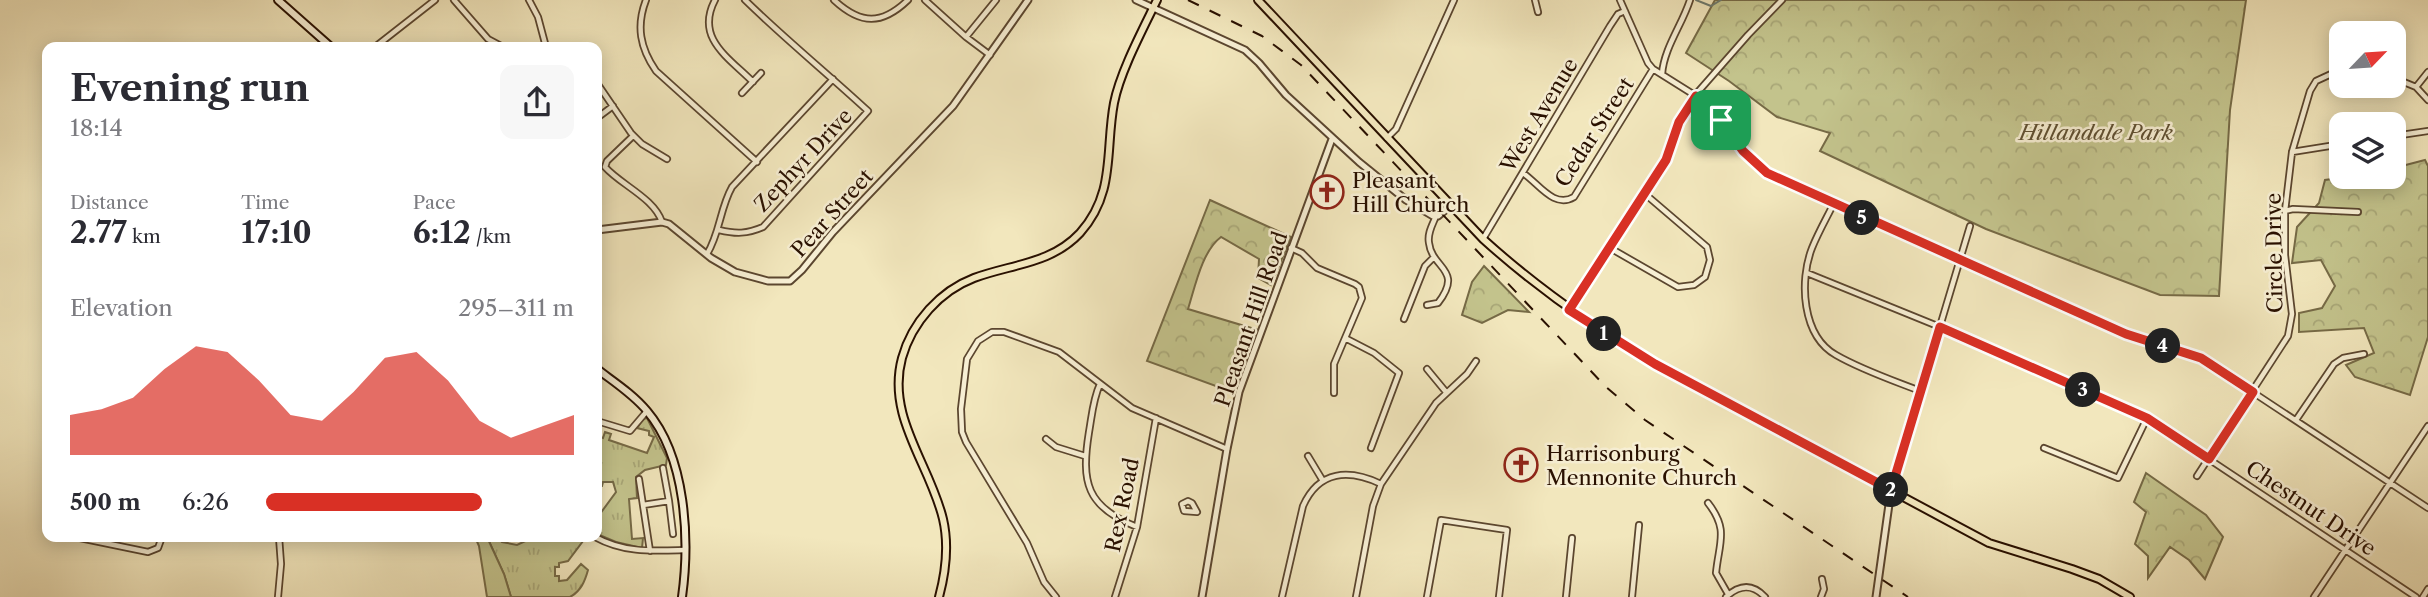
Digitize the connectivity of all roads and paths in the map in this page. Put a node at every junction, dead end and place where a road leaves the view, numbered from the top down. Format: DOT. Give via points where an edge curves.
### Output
graph roads {
  1 [pos="278,0"];
  2 [pos="435,0"];
  3 [pos="454,0"];
  4 [pos="530,0"];
  5 [pos="646,0"];
  6 [pos="715,0"];
  7 [pos="745,0"];
  8 [pos="834,0"];
  9 [pos="908,0"];
  10 [pos="925,0"];
  11 [pos="996,0"];
  12 [pos="1028,0"];
  13 [pos="1136,0"];
  14 [pos="1157,0"];
  15 [pos="1258,0"];
  16 [pos="1454,0"];
  17 [pos="1535,0"];
  18 [pos="1620,0"];
  19 [pos="1690,0"];
  20 [pos="1782,0"];
  21 [pos="1153,8"];
  22 [pos="1626,11"];
  23 [pos="1538,12"];
  24 [pos="965,37"];
  25 [pos="325,42"];
  26 [pos="381,42"];
  27 [pos="494,42"];
  28 [pos="545,42"];
  29 [pos="990,55"];
  30 [pos="1653,69"];
  31 [pos="2428,72"];
  32 [pos="761,73"];
  33 [pos="2329,74"];
  34 [pos="1662,75"];
  35 [pos="833,79"];
  36 [pos="753,82"];
  37 [pos="2406,83"];
  38 [pos="2416,87"];
  39 [pos="602,90"];
  40 [pos="742,93"];
  41 [pos="1696,96"];
  42 [pos="2428,100"];
  43 [pos="613,106"];
  44 [pos="602,114"];
  45 [pos="2428,131"];
  46 [pos="2406,134"];
  47 [pos="633,136"];
  48 [pos="1387,138"];
  49 [pos="1332,139"];
  50 [pos="2329,146"];
  51 [pos="2292,152"];
  52 [pos="667,159"];
  53 [pos="757,162"];
  54 [pos="1523,173"];
  55 [pos="1645,194"];
  56 [pos="1833,205"];
  57 [pos="1450,206"];
  58 [pos="2285,211"];
  59 [pos="2358,212"];
  60 [pos="1436,216"];
  61 [pos="662,222"];
  62 [pos="1970,226"];
  63 [pos="602,229"];
  64 [pos="719,230"];
  65 [pos="1483,239"];
  66 [pos="1291,248"];
  67 [pos="1610,248"];
  68 [pos="706,254"];
  69 [pos="1434,257"];
  70 [pos="1960,260"];
  71 [pos="1807,273"];
  72 [pos="1427,305"];
  73 [pos="1569,310"];
  74 [pos="1404,319"];
  75 [pos="1940,327"];
  76 [pos="1345,338"];
  77 [pos="2364,354"];
  78 [pos="1476,361"];
  79 [pos="1427,369"];
  80 [pos="602,373"];
  81 [pos="1100,384"];
  82 [pos="1920,391"];
  83 [pos="1446,392"];
  84 [pos="2253,392"];
  85 [pos="1334,393"];
  86 [pos="647,411"];
  87 [pos="1156,418"];
  88 [pos="2147,418"];
  89 [pos="2296,420"];
  90 [pos="602,423"];
  91 [pos="2428,426"];
  92 [pos="1046,439"];
  93 [pos="1371,448"];
  94 [pos="2044,448"];
  95 [pos="1227,449"];
  96 [pos="1085,456"];
  97 [pos="1308,456"];
  98 [pos="2209,459"];
  99 [pos="663,468"];
  100 [pos="2197,476"];
  101 [pos="639,479"];
  102 [pos="1323,481"];
  103 [pos="2390,483"];
  104 [pos="1381,484"];
  105 [pos="1891,490"];
  106 [pos="669,501"];
  107 [pos="1708,503"];
  108 [pos="643,505"];
  109 [pos="2428,508"];
  110 [pos="1639,525"];
  111 [pos="1137,527"];
  112 [pos="673,534"];
  113 [pos="1572,538"];
  114 [pos="602,540"];
  115 [pos="99,542"];
  116 [pos="160,542"];
  117 [pos="279,542"];
  118 [pos="684,550"];
  119 [pos="2345,550"];
  120 [pos="650,551"];
  121 [pos="1822,579"];
  122 [pos="2428,589"];
  123 [pos="1727,596"];
  124 [pos="278,597"];
  125 [pos="682,597"];
  126 [pos="939,597"];
  127 [pos="1056,597"];
  128 [pos="1115,597"];
  129 [pos="1202,597"];
  130 [pos="1282,597"];
  131 [pos="1356,597"];
  132 [pos="1427,597"];
  133 [pos="1499,597"];
  134 [pos="1566,597"];
  135 [pos="1632,597"];
  136 [pos="1765,597"];
  137 [pos="1821,597"];
  138 [pos="1876,597"];
  139 [pos="2130,597"];
  140 [pos="2314,597"];
  141 [pos="2416,597"];
  142 [pos="2423,597"];
  1 -- 25 [label="main road"];
  2 -- 26 [label="street"];
  3 -- 27 [label="street"];
  4 -- 28 [label="street"];
  5 -- 53 [label="street" via="639,27 656,71"];
  6 -- 36 [label="street" via="707,19 710,35"];
  7 -- 35 [label="street"];
  8 -- 9 [label="street" via="860,18 874,20 890,15"];
  10 -- 24 [label="street"];
  11 -- 24 [label="street"];
  12 -- 29 [label="street, Pear Street"];
  13 -- 21 [label="street"];
  14 -- 21 [label="main road"];
  15 -- 48 [label="main road"];
  16 -- 48 [label="street" via="1396,129"];
  17 -- 23 [label="street"];
  18 -- 22 [label="street"];
  19 -- 34 [label="street" via="1665,55"];
  20 -- 41 [label="street"];
  21 -- 49 [label="street" via="1245,50"];
  21 -- 126 [label="main road" via="1114,101 1109,173 1102,199 1087,223 1052,254 952,290 917,324 902,358 898,384 903,418 946,532"];
  22 -- 30 [label="street" via="1643,57"];
  22 -- 54 [label="street, West Avenue" via="1610,26"];
  24 -- 29 [label="street"];
  29 -- 68 [label="street, Pear Street" via="953,106 790,281 768,281 736,272"];
  30 -- 34 [label="street"];
  30 -- 54 [label="street, Cedar Street" via="1574,197 1556,200"];
  31 -- 38 [label="street"];
  32 -- 36 [label="street"];
  33 -- 51 [label="street, Circle Drive" via="2310,91"];
  34 -- 41 [label="street"];
  35 -- 53 [label="street"];
  35 -- 64 [label="street, Zephyr Drive" via="868,111 763,227 749,233"];
  36 -- 40 [label="street"];
  37 -- 38 [label="street"];
  38 -- 42 [label="street"];
  39 -- 43 [label="street"];
  41 -- 55 [label="street"];
  41 -- 56 [label="street" via="1767,173"];
  43 -- 44 [label="street"];
  43 -- 47 [label="street"];
  45 -- 46 [label="street"];
  47 -- 52 [label="street"];
  47 -- 61 [label="street" via="605,167 649,204"];
  48 -- 57 [label="main road"];
  49 -- 60 [label="street" via="1406,200"];
  49 -- 66 [label="street, Pleasant Hill Road"];
  50 -- 51 [label="street"];
  51 -- 58 [label="street, Circle Drive"];
  53 -- 64 [label="street" via="727,196"];
  54 -- 65 [label="street, West Avenue"];
  55 -- 67 [label="street"];
  55 -- 67 [label="street" via="1707,247 1710,260 1705,277 1678,287"];
  56 -- 70 [label="street"];
  56 -- 71 [label="street" via="1811,250"];
  57 -- 60 [label="street"];
  57 -- 65 [label="main road"];
  58 -- 59 [label="street"];
  58 -- 84 [label="street, Circle Drive" via="2290,331"];
  60 -- 69 [label="street" via="1428,240"];
  61 -- 63 [label="street"];
  61 -- 68 [label="street, Pear Street"];
  62 -- 70 [label="street"];
  64 -- 68 [label="street"];
  65 -- 73 [label="main road"];
  66 -- 76 [label="street" via="1317,268 1359,287 1362,298"];
  66 -- 95 [label="street, Pleasant Hill Road" via="1239,392"];
  67 -- 73 [label="street"];
  69 -- 72 [label="street" via="1445,269 1448,285 1441,301"];
  69 -- 74 [label="street" via="1425,266"];
  70 -- 75 [label="street"];
  70 -- 84 [label="street" via="2126,334 2201,358"];
  71 -- 75 [label="street, Chestnut Drive"];
  71 -- 82 [label="street" via="1806,314 1817,340 1835,355"];
  73 -- 105 [label="main road" via="1655,364"];
  75 -- 82 [label="street"];
  75 -- 88 [label="street, Chestnut Drive"];
  76 -- 85 [label="street" via="1334,367"];
  76 -- 93 [label="street" via="1399,373"];
  77 -- 89 [label="street" via="2334,364"];
  78 -- 83 [label="street"];
  79 -- 83 [label="street"];
  80 -- 86 [label="main road"];
  81 -- 87 [label="street" via="1132,408"];
  81 -- 96 [label="street"];
  81 -- 127 [label="street" via="1059,352 1004,332 992,332 978,341 967,359 962,432"];
  82 -- 105 [label="street"];
  83 -- 104 [label="street"];
  84 -- 89 [label="street"];
  84 -- 98 [label="street"];
  86 -- 90 [label="street" via="630,431"];
  86 -- 118 [label="main road" via="664,438 676,471"];
  87 -- 95 [label="street"];
  87 -- 111 [label="street, Rex Road"];
  88 -- 94 [label="street" via="2118,478"];
  88 -- 98 [label="street, Chestnut Drive"];
  89 -- 103 [label="street"];
  91 -- 103 [label="street"];
  92 -- 96 [label="street"];
  95 -- 129 [label="street, Pleasant Hill Road"];
  96 -- 111 [label="street" via="1091,493 1102,508"];
  97 -- 102 [label="street"];
  98 -- 100 [label="street"];
  98 -- 119 [label="street, Chestnut Drive"];
  99 -- 106 [label="street"];
  101 -- 108 [label="street"];
  102 -- 104 [label="street" via="1356,474"];
  102 -- 130 [label="street" via="1303,506"];
  103 -- 109 [label="street"];
  103 -- 119 [label="street"];
  104 -- 131 [label="street"];
  105 -- 138 [label="street"];
  105 -- 139 [label="main road" via="1989,543 2099,579"];
  106 -- 108 [label="street"];
  106 -- 112 [label="street"];
  107 -- 123 [label="street" via="1722,528 1716,573"];
  108 -- 120 [label="street"];
  110 -- 135 [label="street"];
  111 -- 128 [label="street, Rex Road"];
  113 -- 134 [label="street"];
  114 -- 120 [label="street"];
  115 -- 116 [label="street" via="148,552 156,550"];
  117 -- 124 [label="street"];
  118 -- 120 [label="street"];
  118 -- 125 [label="main road"];
  119 -- 140 [label="street"];
  119 -- 141 [label="street, Chestnut Drive"];
  121 -- 137 [label="street"];
  122 -- 142 [label="street"];
  123 -- 136 [label="street" via="1747,586"];
  132 -- 133 [label="street" via="1441,520 1507,530"];
}
